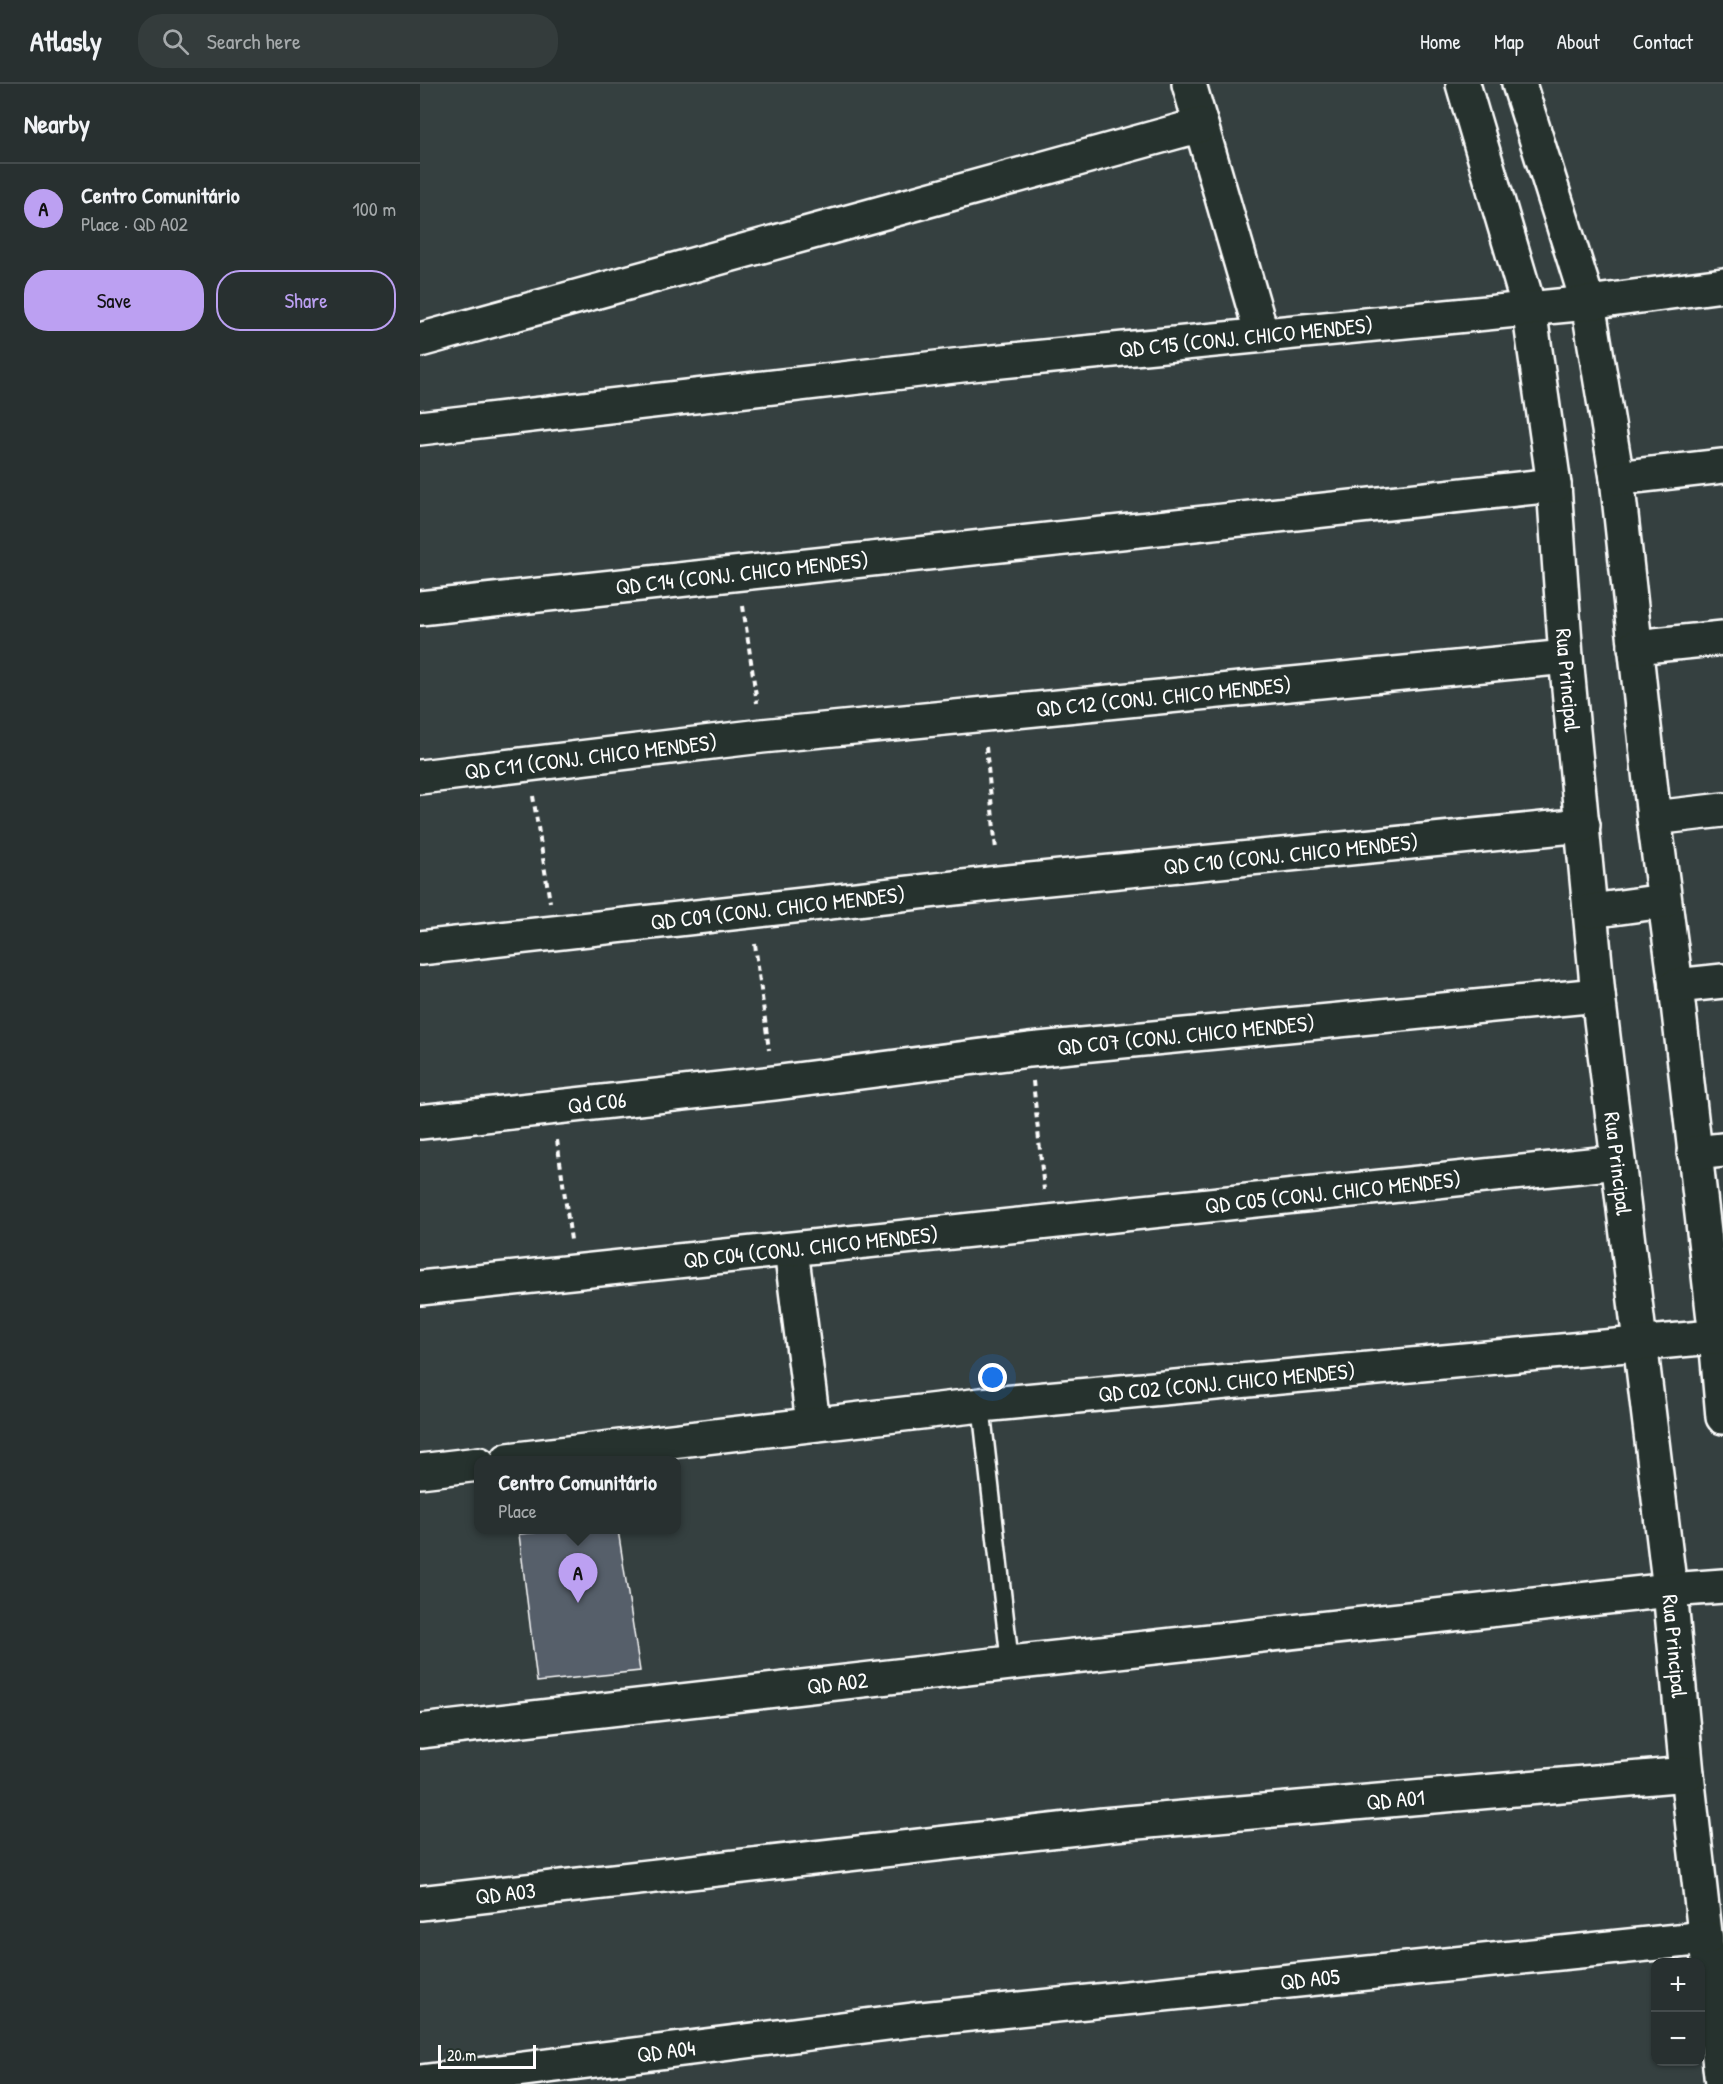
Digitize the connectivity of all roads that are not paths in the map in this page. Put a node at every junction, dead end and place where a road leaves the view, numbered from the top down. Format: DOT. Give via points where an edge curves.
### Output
graph roads {
  1 [pos="1189,84"];
  2 [pos="1463,84"];
  3 [pos="1519,84"];
  4 [pos="1201,125"];
  5 [pos="1723,285"];
  6 [pos="1588,303"];
  7 [pos="1529,308"];
  8 [pos="1262,335"];
  9 [pos="420,340"];
  10 [pos="420,428"];
  11 [pos="1723,466"];
  12 [pos="1617,478"];
  13 [pos="1554,485"];
  14 [pos="420,608"];
  15 [pos="1723,638"];
  16 [pos="1635,647"];
  17 [pos="1566,657"];
  18 [pos="762,736"];
  19 [pos="420,777"];
  20 [pos="1723,810"];
  21 [pos="1654,818"];
  22 [pos="1582,825"];
  23 [pos="999,883"];
  24 [pos="1664,901"];
  25 [pos="1591,911"];
  26 [pos="420,948"];
  27 [pos="1723,981"];
  28 [pos="1676,986"];
  29 [pos="1598,995"];
  30 [pos="774,1083"];
  31 [pos="420,1122"];
  32 [pos="1708,1152"];
  33 [pos="1618,1162"];
  34 [pos="1047,1221"];
  35 [pos="791,1250"];
  36 [pos="420,1288"];
  37 [pos="1719,1336"];
  38 [pos="1641,1344"];
  39 [pos="981,1405"];
  40 [pos="1723,1417"];
  41 [pos="813,1423"];
  42 [pos="548,1456"];
  43 [pos="474,1465"];
  44 [pos="420,1471"];
  45 [pos="1723,1586"];
  46 [pos="1670,1590"];
  47 [pos="1010,1663"];
  48 [pos="420,1731"];
  49 [pos="1687,1774"];
  50 [pos="590,1884"];
  51 [pos="420,1903"];
  52 [pos="1706,1938"];
  53 [pos="1718,2018"];
  54 [pos="912,2020"];
  55 [pos="420,2082"];
  56 [pos="1722,2084"];
  1 -- 4 [label="street"];
  2 -- 7 [label="street, Rua Principal"];
  3 -- 6 [label="street"];
  4 -- 8 [label="street"];
  4 -- 9 [label="street"];
  5 -- 6 [label="street, QD C15 (CONJ. CHICO MENDES)"];
  6 -- 7 [label="street, QD C15 (CONJ. CHICO MENDES)"];
  6 -- 12 [label="street"];
  7 -- 8 [label="street, QD C15 (CONJ. CHICO MENDES)"];
  7 -- 13 [label="street, Rua Principal"];
  8 -- 10 [label="street, QD C15 (CONJ. CHICO MENDES)" via="962,364"];
  11 -- 12 [label="street"];
  12 -- 16 [label="street"];
  13 -- 14 [label="street, QD C14 (CONJ. CHICO MENDES)"];
  13 -- 17 [label="street, Rua Principal"];
  15 -- 16 [label="street"];
  16 -- 21 [label="street"];
  17 -- 18 [label="street, QD C12 (CONJ. CHICO MENDES)"];
  17 -- 22 [label="street, Rua Principal"];
  18 -- 19 [label="street, QD C11 (CONJ. CHICO MENDES)"];
  20 -- 21 [label="street"];
  21 -- 24 [label="street"];
  22 -- 23 [label="street, QD C10 (CONJ. CHICO MENDES)"];
  22 -- 25 [label="street, Rua Principal"];
  23 -- 26 [label="street, QD C09 (CONJ. CHICO MENDES)"];
  24 -- 25 [label="street"];
  24 -- 28 [label="street"];
  25 -- 29 [label="street, Rua Principal"];
  27 -- 28 [label="street"];
  28 -- 32 [label="street"];
  29 -- 30 [label="street, QD C07 (CONJ. CHICO MENDES)" via="1029,1050"];
  29 -- 33 [label="street, Rua Principal"];
  30 -- 31 [label="street, Qd C06"];
  32 -- 37 [label="street"];
  33 -- 34 [label="street, QD C05 (CONJ. CHICO MENDES)"];
  33 -- 38 [label="street, Rua Principal"];
  34 -- 35 [label="street, QD C04 (CONJ. CHICO MENDES)"];
  35 -- 36 [label="street, QD C04 (CONJ. CHICO MENDES)"];
  35 -- 41 [label="street"];
  37 -- 38 [label="street, QD C02 (CONJ. CHICO MENDES)"];
  37 -- 40 [label="street"];
  38 -- 39 [label="street, QD C02 (CONJ. CHICO MENDES)"];
  38 -- 46 [label="street, Rua Principal"];
  39 -- 41 [label="street, QD C02 (CONJ. CHICO MENDES)"];
  39 -- 47 [label="lane"];
  41 -- 42 [label="street, QD C02 (CONJ. CHICO MENDES)"];
  43 -- 44 [label="street"];
  45 -- 46 [label="street"];
  46 -- 47 [label="street, QD A02"];
  46 -- 49 [label="street, Rua Principal"];
  47 -- 48 [label="street, QD A02"];
  49 -- 50 [label="street, QD A01" via="1103,1825"];
  49 -- 52 [label="street, Rua Principal"];
  50 -- 51 [label="street, QD A03"];
  52 -- 53 [label="street, Rua Principal"];
  52 -- 54 [label="street, QD A05"];
  53 -- 56 [label="street, Rua Principal"];
  54 -- 55 [label="street, QD A04"];
}
